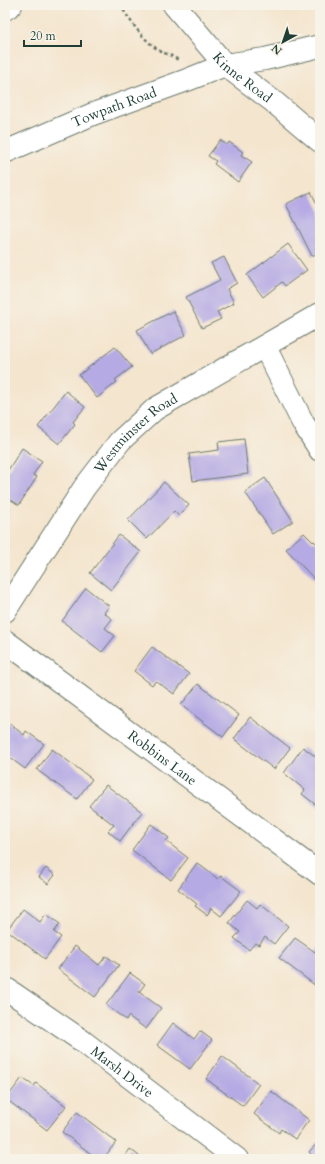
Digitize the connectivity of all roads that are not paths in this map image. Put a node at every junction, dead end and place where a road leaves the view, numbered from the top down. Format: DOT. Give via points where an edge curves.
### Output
graph roads {
  1 [pos="11,5"];
  2 [pos="174,5"];
  3 [pos="5,9"];
  4 [pos="320,46"];
  5 [pos="225,65"];
  6 [pos="320,141"];
  7 [pos="5,152"];
  8 [pos="320,314"];
  9 [pos="265,347"];
  10 [pos="320,450"];
  11 [pos="5,610"];
  12 [pos="5,641"];
  13 [pos="320,874"];
  14 [pos="5,988"];
  15 [pos="237,1159"];
  1 -- 3 [label="main road"];
  2 -- 5 [label="main road, Kinne Road"];
  4 -- 5 [label="main road, Towpath Road"];
  5 -- 6 [label="main road, Kinne Road"];
  5 -- 7 [label="main road, Towpath Road" via="93,114"];
  8 -- 9 [label="main road, Westminster Road"];
  9 -- 10 [label="main road" via="303,423"];
  9 -- 11 [label="main road, Westminster Road" via="155,409 120,441 84,488"];
  12 -- 13 [label="main road, Robbins Lane"];
  14 -- 15 [label="main road, Marsh Drive" via="80,1040"];
}
